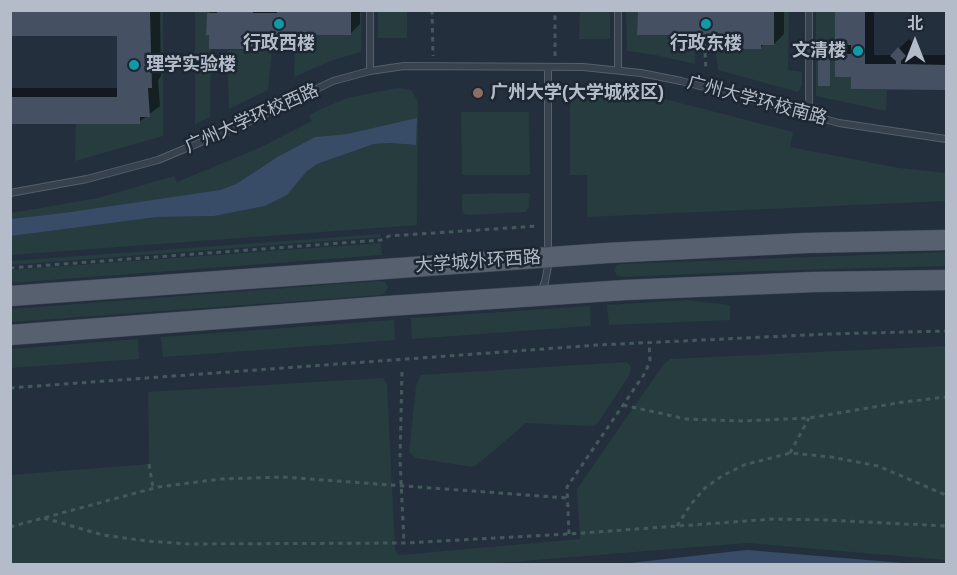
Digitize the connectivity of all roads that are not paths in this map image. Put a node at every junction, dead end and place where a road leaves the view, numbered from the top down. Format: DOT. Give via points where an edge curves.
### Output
graph roads {
  1 [pos="370,10"];
  2 [pos="618,10"];
  3 [pos="809,10"];
  4 [pos="495,67"];
  5 [pos="552,67"];
  6 [pos="618,70"];
  7 [pos="370,71"];
  8 [pos="809,116"];
  9 [pos="946,139"];
  10 [pos="10,192"];
  11 [pos="946,240"];
  12 [pos="548,257"];
  13 [pos="946,280"];
  14 [pos="538,296"];
  15 [pos="10,297"];
  16 [pos="10,334"];
  1 -- 7 [label="lane"];
  2 -- 6 [label="lane"];
  3 -- 8 [label="lane"];
  4 -- 5 [label="lane, 广州大学环校南路"];
  4 -- 7 [label="lane, 广州大学环校西路" via="398,67"];
  5 -- 6 [label="lane, 广州大学环校南路"];
  5 -- 12 [label="lane"];
  6 -- 8 [label="lane, 广州大学环校南路" via="681,81"];
  7 -- 10 [label="lane, 广州大学环校西路" via="333,81 158,160 87,179"];
  8 -- 9 [label="lane, 广州大学环校南路"];
  11 -- 12 [label="main road, 大学城外环西路"];
  12 -- 14 [label="lane" via="545,282"];
  12 -- 15 [label="main road, 大学城外环西路"];
  13 -- 14 [label="main road, 大学城外环西路" via="760,284"];
  14 -- 16 [label="main road, 大学城外环西路"];
}
